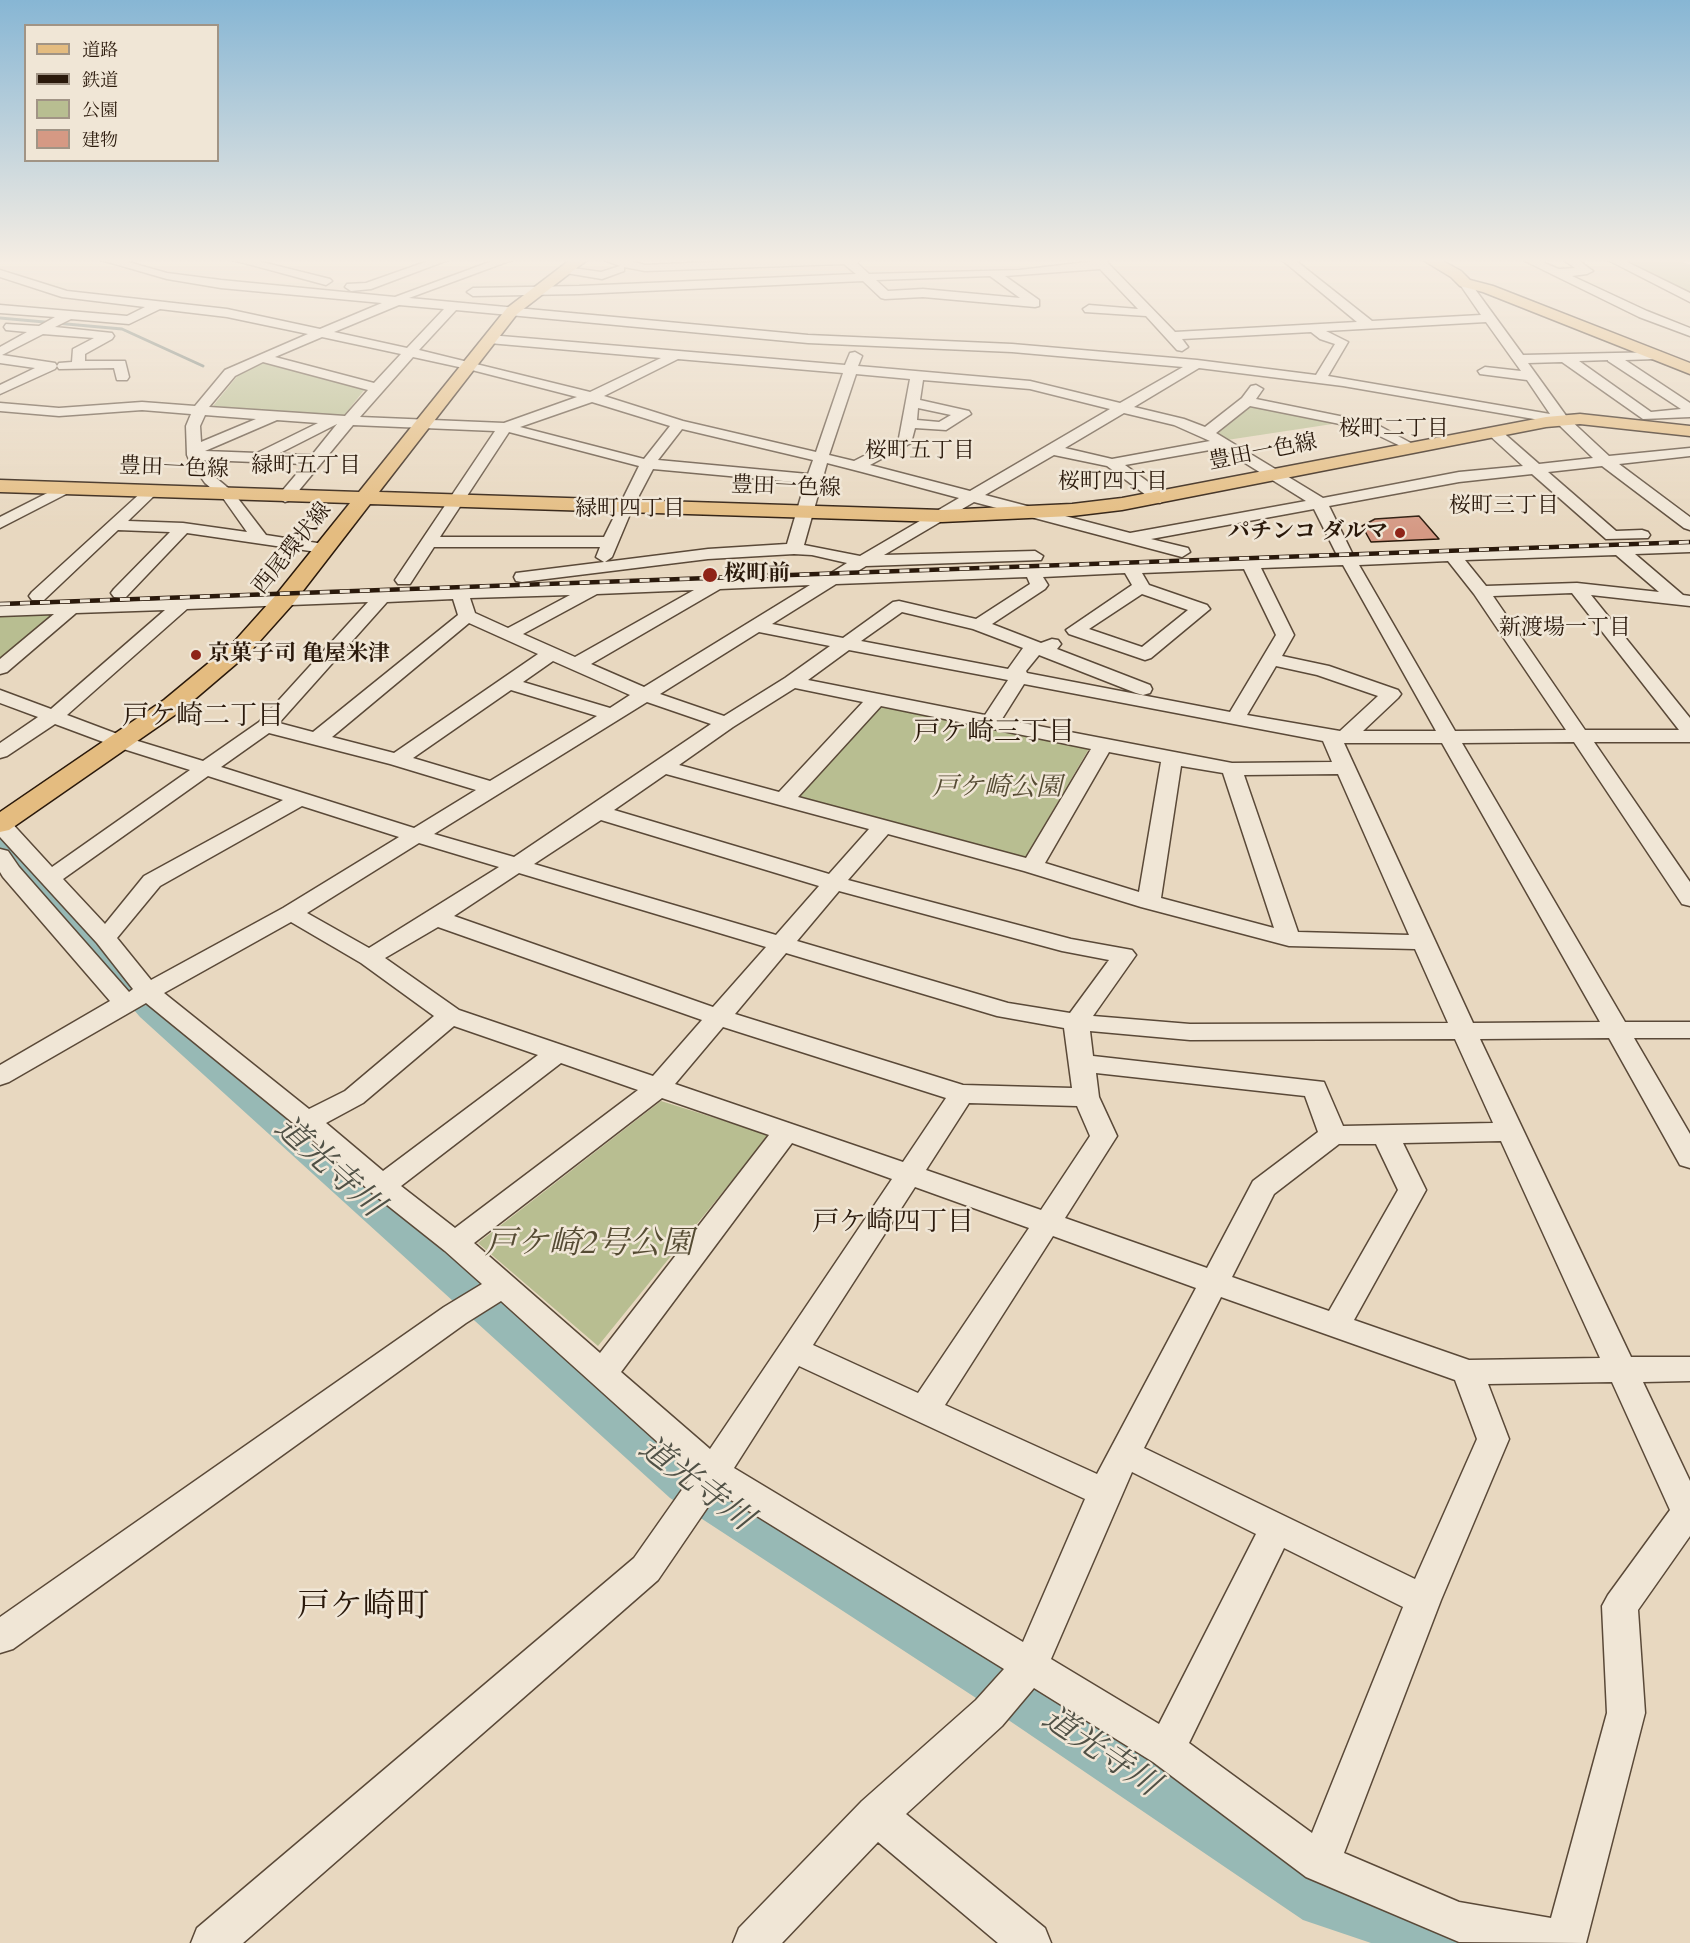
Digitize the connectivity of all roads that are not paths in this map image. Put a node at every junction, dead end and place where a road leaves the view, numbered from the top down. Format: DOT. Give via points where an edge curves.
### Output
graph roads {
  1 [pos="80,351"];
  2 [pos="280,351"];
  3 [pos="405,351"];
  4 [pos="480,351"];
  5 [pos="617,351"];
  6 [pos="682,351"];
  7 [pos="857,351"];
  8 [pos="1042,351"];
  9 [pos="1049,351"];
  10 [pos="1185,351"];
  11 [pos="1337,351"];
  12 [pos="1513,351"];
  13 [pos="1645,351"];
  14 [pos="412,352"];
  15 [pos="1656,355"];
  16 [pos="675,356"];
  17 [pos="262,358"];
  18 [pos="1613,358"];
  19 [pos="0,359"];
  20 [pos="1519,359"];
  21 [pos="1567,359"];
  22 [pos="1197,364"];
  23 [pos="82,365"];
  24 [pos="469,365"];
  25 [pos="50,366"];
  26 [pos="1690,369"];
  27 [pos="851,370"];
  28 [pos="1485,371"];
  29 [pos="1269,373"];
  30 [pos="917,376"];
  31 [pos="1530,376"];
  32 [pos="122,377"];
  33 [pos="1035,377"];
  34 [pos="1320,380"];
  35 [pos="86,382"];
  36 [pos="3,386"];
  37 [pos="376,388"];
  38 [pos="592,397"];
  39 [pos="1247,401"];
  40 [pos="913,403"];
  41 [pos="0,408"];
  42 [pos="1122,408"];
  43 [pos="200,409"];
  44 [pos="18,410"];
  45 [pos="1690,411"];
  46 [pos="277,415"];
  47 [pos="0,416"];
  48 [pos="1562,420"];
  49 [pos="342,421"];
  50 [pos="423,423"];
  51 [pos="909,423"];
  52 [pos="679,424"];
  53 [pos="505,427"];
  54 [pos="1690,430"];
  55 [pos="1494,432"];
  56 [pos="1207,433"];
  57 [pos="1690,436"];
  58 [pos="1223,442"];
  59 [pos="1413,448"];
  60 [pos="1053,450"];
  61 [pos="194,452"];
  62 [pos="1690,452"];
  63 [pos="258,458"];
  64 [pos="821,458"];
  65 [pos="317,460"];
  66 [pos="1605,461"];
  67 [pos="1112,463"];
  68 [pos="648,464"];
  69 [pos="856,466"];
  70 [pos="1537,468"];
  71 [pos="1277,474"];
  72 [pos="814,478"];
  73 [pos="0,486"];
  74 [pos="65,489"];
  75 [pos="150,492"];
  76 [pos="228,495"];
  77 [pos="285,497"];
  78 [pos="974,497"];
  79 [pos="1160,498"];
  80 [pos="364,499"];
  81 [pos="457,502"];
  82 [pos="1319,502"];
  83 [pos="625,507"];
  84 [pos="1035,512"];
  85 [pos="806,513"];
  86 [pos="942,516"];
  87 [pos="0,523"];
  88 [pos="112,525"];
  89 [pos="1690,525"];
  90 [pos="183,528"];
  91 [pos="1690,533"];
  92 [pos="260,538"];
  93 [pos="1127,538"];
  94 [pos="430,542"];
  95 [pos="609,542"];
  96 [pos="1690,547"];
  97 [pos="324,548"];
  98 [pos="794,549"];
  99 [pos="1620,550"];
  100 [pos="1182,552"];
  101 [pos="1344,553"];
  102 [pos="1453,556"];
  103 [pos="862,561"];
  104 [pos="1250,563"];
  105 [pos="601,566"];
  106 [pos="1131,568"];
  107 [pos="1033,573"];
  108 [pos="893,578"];
  109 [pos="404,580"];
  110 [pos="832,580"];
  111 [pos="717,584"];
  112 [pos="1141,587"];
  113 [pos="594,588"];
  114 [pos="1577,588"];
  115 [pos="1481,591"];
  116 [pos="289,592"];
  117 [pos="120,593"];
  118 [pos="460,594"];
  119 [pos="38,596"];
  120 [pos="0,597"];
  121 [pos="382,597"];
  122 [pos="1686,603"];
  123 [pos="182,604"];
  124 [pos="899,606"];
  125 [pos="72,608"];
  126 [pos="0,611"];
  127 [pos="468,616"];
  128 [pos="979,625"];
  129 [pos="759,627"];
  130 [pos="1075,630"];
  131 [pos="508,635"];
  132 [pos="848,643"];
  133 [pos="1044,649"];
  134 [pos="550,654"];
  135 [pos="1271,659"];
  136 [pos="577,664"];
  137 [pos="0,668"];
  138 [pos="1020,676"];
  139 [pos="792,682"];
  140 [pos="507,683"];
  141 [pos="643,694"];
  142 [pos="0,696"];
  143 [pos="876,700"];
  144 [pos="1165,704"];
  145 [pos="610,714"];
  146 [pos="55,716"];
  147 [pos="1236,718"];
  148 [pos="990,722"];
  149 [pos="726,723"];
  150 [pos="266,726"];
  151 [pos="1690,731"];
  152 [pos="1690,736"];
  153 [pos="1338,737"];
  154 [pos="1581,737"];
  155 [pos="1449,738"];
  156 [pos="317,739"];
  157 [pos="121,742"];
  158 [pos="1103,745"];
  159 [pos="0,752"];
  160 [pos="1172,758"];
  161 [pos="397,760"];
  162 [pos="664,767"];
  163 [pos="207,768"];
  164 [pos="1346,768"];
  165 [pos="1232,769"];
  166 [pos="494,789"];
  167 [pos="302,798"];
  168 [pos="783,800"];
  169 [pos="598,812"];
  170 [pos="0,824"];
  171 [pos="882,827"];
  172 [pos="417,836"];
  173 [pos="0,856"];
  174 [pos="514,864"];
  175 [pos="1032,866"];
  176 [pos="51,878"];
  177 [pos="834,883"];
  178 [pos="1690,899"];
  179 [pos="1149,902"];
  180 [pos="291,913"];
  181 [pos="436,918"];
  182 [pos="105,938"];
  183 [pos="1289,939"];
  184 [pos="1423,942"];
  185 [pos="781,944"];
  186 [pos="369,958"];
  187 [pos="137,998"];
  188 [pos="450,1016"];
  189 [pos="718,1017"];
  190 [pos="1076,1022"];
  191 [pos="1617,1030"];
  192 [pos="1690,1030"];
  193 [pos="1464,1031"];
  194 [pos="556,1054"];
  195 [pos="1081,1063"];
  196 [pos="0,1076"];
  197 [pos="657,1088"];
  198 [pos="962,1094"];
  199 [pos="1086,1096"];
  200 [pos="307,1121"];
  201 [pos="786,1131"];
  202 [pos="1510,1132"];
  203 [pos="1385,1134"];
  204 [pos="1333,1135"];
  205 [pos="1690,1158"];
  206 [pos="908,1174"];
  207 [pos="382,1186"];
  208 [pos="1046,1224"];
  209 [pos="454,1243"];
  210 [pos="1215,1282"];
  211 [pos="502,1286"];
  212 [pos="1336,1325"];
  213 [pos="793,1350"];
  214 [pos="1690,1369"];
  215 [pos="1623,1371"];
  216 [pos="1468,1372"];
  217 [pos="603,1373"];
  218 [pos="925,1409"];
  219 [pos="1125,1454"];
  220 [pos="713,1473"];
  221 [pos="1104,1493"];
  222 [pos="1276,1529"];
  223 [pos="1423,1600"];
  224 [pos="0,1637"];
  225 [pos="1029,1666"];
  226 [pos="1166,1749"];
  227 [pos="876,1815"];
  228 [pos="1320,1863"];
  229 [pos="1565,1942"];
  230 [pos="212,1943"];
  231 [pos="754,1943"];
  232 [pos="1030,1943"];
  1 -- 23 [label="street"];
  2 -- 17 [label="street"];
  3 -- 14 [label="street"];
  4 -- 24 [label="main road, 西尾環状線"];
  5 -- 16 [label="street"];
  6 -- 16 [label="street"];
  7 -- 27 [label="street"];
  8 -- 9 [label="street"];
  9 -- 22 [label="street"];
  9 -- 33 [label="street"];
  10 -- 22 [label="street"];
  11 -- 34 [label="street"];
  12 -- 20 [label="street"];
  13 -- 15 [label="main road"];
  14 -- 24 [label="street"];
  14 -- 37 [label="street"];
  15 -- 18 [label="street"];
  15 -- 26 [label="main road"];
  16 -- 27 [label="street"];
  16 -- 38 [label="street"];
  17 -- 37 [label="street"];
  17 -- 43 [label="street" via="230,373"];
  18 -- 21 [label="street"];
  18 -- 45 [label="street"];
  19 -- 25 [label="street"];
  20 -- 21 [label="street"];
  20 -- 31 [label="street"];
  21 -- 45 [label="street" via="1648,416"];
  22 -- 29 [label="street"];
  22 -- 42 [label="street"];
  23 -- 25 [label="street"];
  23 -- 32 [label="street" via="120,364"];
  23 -- 35 [label="street" via="80,375"];
  24 -- 38 [label="street"];
  24 -- 50 [label="main road, 西尾環状線"];
  25 -- 36 [label="street"];
  27 -- 30 [label="street"];
  27 -- 64 [label="street"];
  28 -- 31 [label="street"];
  29 -- 34 [label="street"];
  29 -- 39 [label="street"];
  30 -- 33 [label="street" via="974,386"];
  30 -- 40 [label="street"];
  31 -- 48 [label="street"];
  33 -- 42 [label="street"];
  34 -- 48 [label="street" via="1388,395"];
  37 -- 49 [label="street"];
  38 -- 52 [label="street"];
  38 -- 53 [label="street"];
  39 -- 56 [label="street"];
  39 -- 59 [label="street" via="1371,421"];
  40 -- 51 [label="street"];
  40 -- 51 [label="street" via="964,414 941,427"];
  41 -- 44 [label="street"];
  42 -- 56 [label="street"];
  42 -- 60 [label="street"];
  43 -- 44 [label="street" via="142,406 59,412"];
  43 -- 46 [label="street"];
  43 -- 61 [label="street" via="193,426"];
  44 -- 47 [label="street"];
  46 -- 49 [label="street"];
  46 -- 61 [label="street"];
  48 -- 54 [label="main road, 豊田一色線"];
  48 -- 55 [label="main road, 豊田一色線"];
  48 -- 57 [label="main road, 豊田一色線"];
  48 -- 66 [label="street"];
  49 -- 50 [label="street"];
  49 -- 63 [label="street"];
  49 -- 65 [label="street"];
  50 -- 53 [label="street"];
  50 -- 80 [label="main road, 西尾環状線"];
  51 -- 69 [label="street" via="906,440"];
  52 -- 64 [label="street"];
  52 -- 68 [label="street"];
  53 -- 68 [label="street"];
  53 -- 81 [label="street"];
  55 -- 59 [label="main road, 豊田一色線"];
  55 -- 70 [label="street"];
  56 -- 58 [label="street"];
  58 -- 67 [label="street"];
  58 -- 71 [label="street"];
  59 -- 71 [label="main road, 豊田一色線"];
  60 -- 67 [label="street"];
  60 -- 78 [label="street"];
  61 -- 63 [label="street"];
  61 -- 76 [label="street" via="210,480"];
  62 -- 66 [label="street"];
  63 -- 65 [label="street"];
  64 -- 69 [label="street"];
  64 -- 72 [label="street"];
  65 -- 77 [label="street"];
  66 -- 70 [label="street"];
  66 -- 89 [label="street"];
  67 -- 79 [label="street"];
  68 -- 72 [label="street"];
  68 -- 83 [label="street"];
  69 -- 78 [label="street"];
  70 -- 82 [label="street" via="1459,477"];
  70 -- 91 [label="street" via="1612,536"];
  71 -- 79 [label="main road, 豊田一色線"];
  71 -- 82 [label="street"];
  72 -- 85 [label="street"];
  73 -- 74 [label="main road, 豊田一色線"];
  74 -- 75 [label="main road, 豊田一色線"];
  74 -- 87 [label="street"];
  75 -- 76 [label="main road, 豊田一色線"];
  75 -- 88 [label="street"];
  76 -- 77 [label="main road, 豊田一色線"];
  76 -- 92 [label="street"];
  77 -- 80 [label="main road, 豊田一色線"];
  78 -- 84 [label="street"];
  78 -- 86 [label="street"];
  79 -- 84 [label="main road, 豊田一色線"];
  80 -- 81 [label="main road, 豊田一色線"];
  80 -- 97 [label="main road, 西尾環状線"];
  81 -- 83 [label="main road, 豊田一色線"];
  81 -- 94 [label="street"];
  82 -- 93 [label="street"];
  82 -- 101 [label="street"];
  83 -- 85 [label="main road, 豊田一色線"];
  83 -- 95 [label="street"];
  84 -- 86 [label="main road, 豊田一色線"];
  84 -- 93 [label="street"];
  85 -- 86 [label="main road, 豊田一色線"];
  85 -- 98 [label="street"];
  86 -- 103 [label="street"];
  88 -- 90 [label="street"];
  88 -- 119 [label="street"];
  90 -- 92 [label="street"];
  90 -- 117 [label="street"];
  92 -- 97 [label="street"];
  93 -- 100 [label="street"];
  94 -- 95 [label="street"];
  94 -- 109 [label="street"];
  95 -- 105 [label="street"];
  96 -- 99 [label="street"];
  97 -- 116 [label="main road, 西尾環状線"];
  98 -- 103 [label="street"];
  98 -- 105 [label="street"];
  99 -- 102 [label="street"];
  99 -- 122 [label="street"];
  100 -- 101 [label="street"];
  100 -- 103 [label="street"];
  101 -- 102 [label="street"];
  101 -- 104 [label="street"];
  101 -- 155 [label="street"];
  102 -- 115 [label="street"];
  103 -- 110 [label="street"];
  104 -- 106 [label="street"];
  104 -- 135 [label="street" via="1285,635"];
  105 -- 109 [label="street" via="531,576"];
  106 -- 107 [label="street"];
  106 -- 112 [label="street"];
  107 -- 108 [label="street"];
  107 -- 128 [label="street" via="1039,585"];
  108 -- 110 [label="street"];
  108 -- 124 [label="street"];
  109 -- 116 [label="street"];
  110 -- 111 [label="street"];
  110 -- 129 [label="street"];
  111 -- 113 [label="street"];
  111 -- 136 [label="street"];
  112 -- 130 [label="street"];
  112 -- 130 [label="street" via="1201,609 1145,654"];
  113 -- 118 [label="street"];
  113 -- 131 [label="street"];
  114 -- 115 [label="street"];
  114 -- 122 [label="street"];
  114 -- 151 [label="street"];
  115 -- 154 [label="street"];
  116 -- 117 [label="street"];
  116 -- 121 [label="street"];
  116 -- 123 [label="street"];
  116 -- 157 [label="main road, 西尾環状線" via="242,647 173,705"];
  117 -- 119 [label="street"];
  118 -- 121 [label="street"];
  118 -- 127 [label="street"];
  119 -- 120 [label="street"];
  121 -- 150 [label="street"];
  123 -- 125 [label="street"];
  123 -- 146 [label="street"];
  124 -- 128 [label="street"];
  124 -- 132 [label="street"];
  125 -- 126 [label="street"];
  125 -- 137 [label="street"];
  127 -- 131 [label="street"];
  127 -- 156 [label="street"];
  128 -- 133 [label="street"];
  129 -- 132 [label="street"];
  129 -- 141 [label="street"];
  130 -- 133 [label="street"];
  131 -- 134 [label="street"];
  132 -- 138 [label="street"];
  132 -- 139 [label="street"];
  133 -- 138 [label="street" via="1030,650 1016,671"];
  133 -- 144 [label="street" via="1147,691"];
  134 -- 136 [label="street"];
  134 -- 140 [label="street"];
  135 -- 147 [label="street"];
  135 -- 153 [label="street" via="1322,670 1391,694"];
  136 -- 141 [label="street"];
  138 -- 144 [label="street"];
  138 -- 148 [label="street"];
  139 -- 143 [label="street"];
  139 -- 149 [label="street"];
  140 -- 145 [label="street"];
  140 -- 161 [label="street"];
  141 -- 145 [label="street"];
  141 -- 149 [label="street"];
  142 -- 146 [label="street"];
  143 -- 148 [label="street"];
  143 -- 168 [label="street"];
  144 -- 147 [label="street"];
  145 -- 166 [label="street"];
  146 -- 157 [label="street"];
  146 -- 159 [label="street"];
  147 -- 153 [label="street"];
  148 -- 158 [label="street"];
  149 -- 162 [label="street"];
  150 -- 156 [label="street"];
  150 -- 163 [label="street"];
  152 -- 154 [label="street"];
  153 -- 155 [label="street"];
  153 -- 164 [label="street"];
  154 -- 155 [label="street"];
  154 -- 178 [label="street"];
  155 -- 191 [label="street"];
  156 -- 161 [label="street"];
  157 -- 163 [label="street"];
  157 -- 170 [label="main road, 西尾環状線"];
  158 -- 160 [label="street"];
  158 -- 175 [label="street"];
  160 -- 165 [label="street"];
  160 -- 179 [label="street"];
  161 -- 166 [label="street"];
  162 -- 168 [label="street"];
  162 -- 169 [label="street"];
  163 -- 167 [label="street"];
  163 -- 176 [label="street"];
  164 -- 165 [label="street"];
  164 -- 184 [label="street"];
  165 -- 183 [label="street"];
  166 -- 172 [label="street"];
  167 -- 172 [label="street"];
  167 -- 182 [label="street" via="152,881"];
  168 -- 171 [label="street"];
  169 -- 174 [label="street"];
  169 -- 177 [label="street"];
  170 -- 176 [label="street"];
  171 -- 175 [label="street"];
  171 -- 177 [label="street"];
  172 -- 174 [label="street"];
  172 -- 180 [label="street"];
  173 -- 187 [label="street" via="11,872"];
  174 -- 181 [label="street"];
  174 -- 185 [label="street"];
  175 -- 179 [label="street"];
  176 -- 182 [label="street"];
  177 -- 185 [label="street"];
  177 -- 190 [label="street" via="1070,946 1125,955"];
  179 -- 183 [label="street"];
  180 -- 186 [label="street"];
  180 -- 187 [label="street"];
  181 -- 186 [label="street"];
  181 -- 189 [label="street"];
  182 -- 187 [label="street"];
  183 -- 184 [label="street"];
  184 -- 193 [label="street"];
  185 -- 189 [label="street"];
  185 -- 190 [label="street" via="1006,1010"];
  186 -- 188 [label="street"];
  187 -- 196 [label="street"];
  187 -- 200 [label="street"];
  188 -- 194 [label="street"];
  188 -- 200 [label="street" via="354,1097"];
  189 -- 197 [label="street"];
  189 -- 198 [label="street"];
  190 -- 193 [label="street" via="1190,1032"];
  190 -- 195 [label="street"];
  191 -- 192 [label="street"];
  191 -- 193 [label="street"];
  191 -- 205 [label="street"];
  193 -- 202 [label="street"];
  194 -- 197 [label="street"];
  194 -- 207 [label="street"];
  195 -- 199 [label="street"];
  195 -- 204 [label="street" via="1315,1088"];
  197 -- 201 [label="street"];
  197 -- 209 [label="street"];
  198 -- 199 [label="street"];
  198 -- 206 [label="street"];
  199 -- 208 [label="street" via="1104,1136"];
  200 -- 207 [label="street"];
  201 -- 206 [label="street"];
  201 -- 217 [label="street"];
  202 -- 203 [label="street"];
  202 -- 215 [label="street"];
  203 -- 204 [label="street"];
  203 -- 212 [label="street" via="1412,1190"];
  204 -- 210 [label="street" via="1263,1188"];
  206 -- 208 [label="street"];
  206 -- 213 [label="street"];
  207 -- 209 [label="street"];
  208 -- 210 [label="street"];
  208 -- 218 [label="street"];
  209 -- 211 [label="street"];
  210 -- 212 [label="street"];
  210 -- 219 [label="street"];
  211 -- 217 [label="street"];
  211 -- 224 [label="street" via="455,1315"];
  212 -- 216 [label="street"];
  213 -- 218 [label="street"];
  213 -- 220 [label="street"];
  214 -- 215 [label="street"];
  215 -- 216 [label="street"];
  215 -- 229 [label="street" via="1688,1512 1620,1606 1626,1713"];
  216 -- 223 [label="street" via="1493,1439"];
  217 -- 220 [label="street"];
  218 -- 221 [label="street"];
  219 -- 221 [label="street"];
  219 -- 222 [label="street"];
  220 -- 225 [label="street"];
  220 -- 230 [label="street" via="649,1564"];
  221 -- 225 [label="street"];
  222 -- 223 [label="street"];
  222 -- 226 [label="street"];
  223 -- 228 [label="street"];
  225 -- 226 [label="street"];
  225 -- 227 [label="street" via="989,1713"];
  226 -- 228 [label="street"];
  227 -- 231 [label="street"];
  227 -- 232 [label="street"];
  228 -- 229 [label="street" via="1459,1922"];
}
